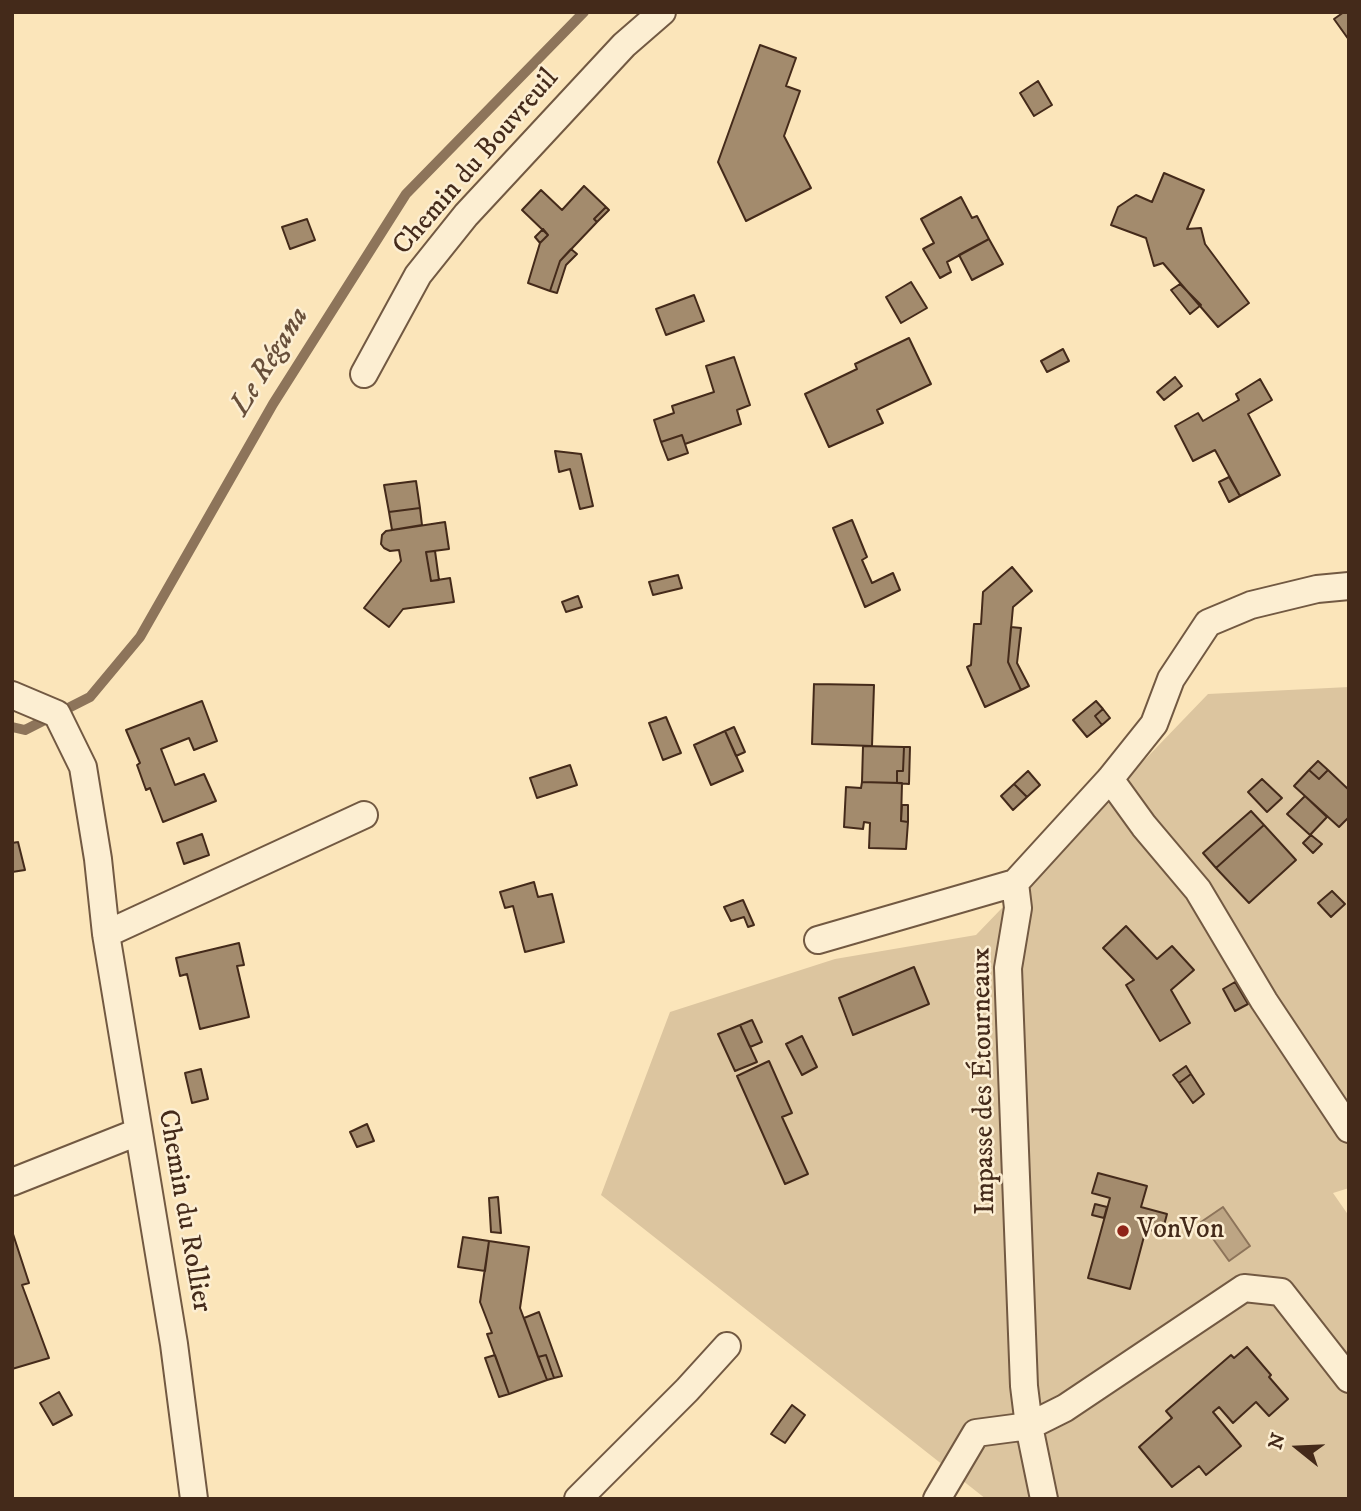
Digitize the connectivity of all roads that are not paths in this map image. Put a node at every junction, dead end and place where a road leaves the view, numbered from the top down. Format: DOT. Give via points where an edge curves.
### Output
graph roads {
  1 [pos="662,12"];
  2 [pos="363,374"];
  3 [pos="1349,586"];
  4 [pos="12,695"];
  5 [pos="1110,779"];
  6 [pos="364,815"];
  7 [pos="1014,883"];
  8 [pos="106,934"];
  9 [pos="818,940"];
  10 [pos="1349,1129"];
  11 [pos="138,1132"];
  12 [pos="12,1182"];
  13 [pos="727,1346"];
  14 [pos="1349,1379"];
  15 [pos="1029,1426"];
  16 [pos="194,1499"];
  17 [pos="578,1499"];
  18 [pos="937,1499"];
  19 [pos="1044,1499"];
  1 -- 2 [label="street, Chemin du Bouvreuil" via="624,45 466,215 418,275"];
  3 -- 5 [label="street" via="1251,605 1208,624 1171,678 1154,724"];
  4 -- 8 [label="street, Chemin du Rollier" via="57,714 83,766"];
  5 -- 7 [label="street"];
  5 -- 10 [label="street" via="1198,890 1264,1002"];
  6 -- 8 [label="street"];
  7 -- 9 [label="street"];
  7 -- 15 [label="street, Impasse des Étourneaux" via="1018,908 1008,968"];
  8 -- 11 [label="street, Chemin du Rollier"];
  11 -- 12 [label="street"];
  11 -- 16 [label="street, Chemin du Rollier" via="174,1343"];
  13 -- 17 [label="street"];
  14 -- 15 [label="street" via="1281,1292 1244,1288 1065,1408"];
  15 -- 18 [label="street" via="976,1433"];
  15 -- 19 [label="street, Impasse des Étourneaux"];
}
